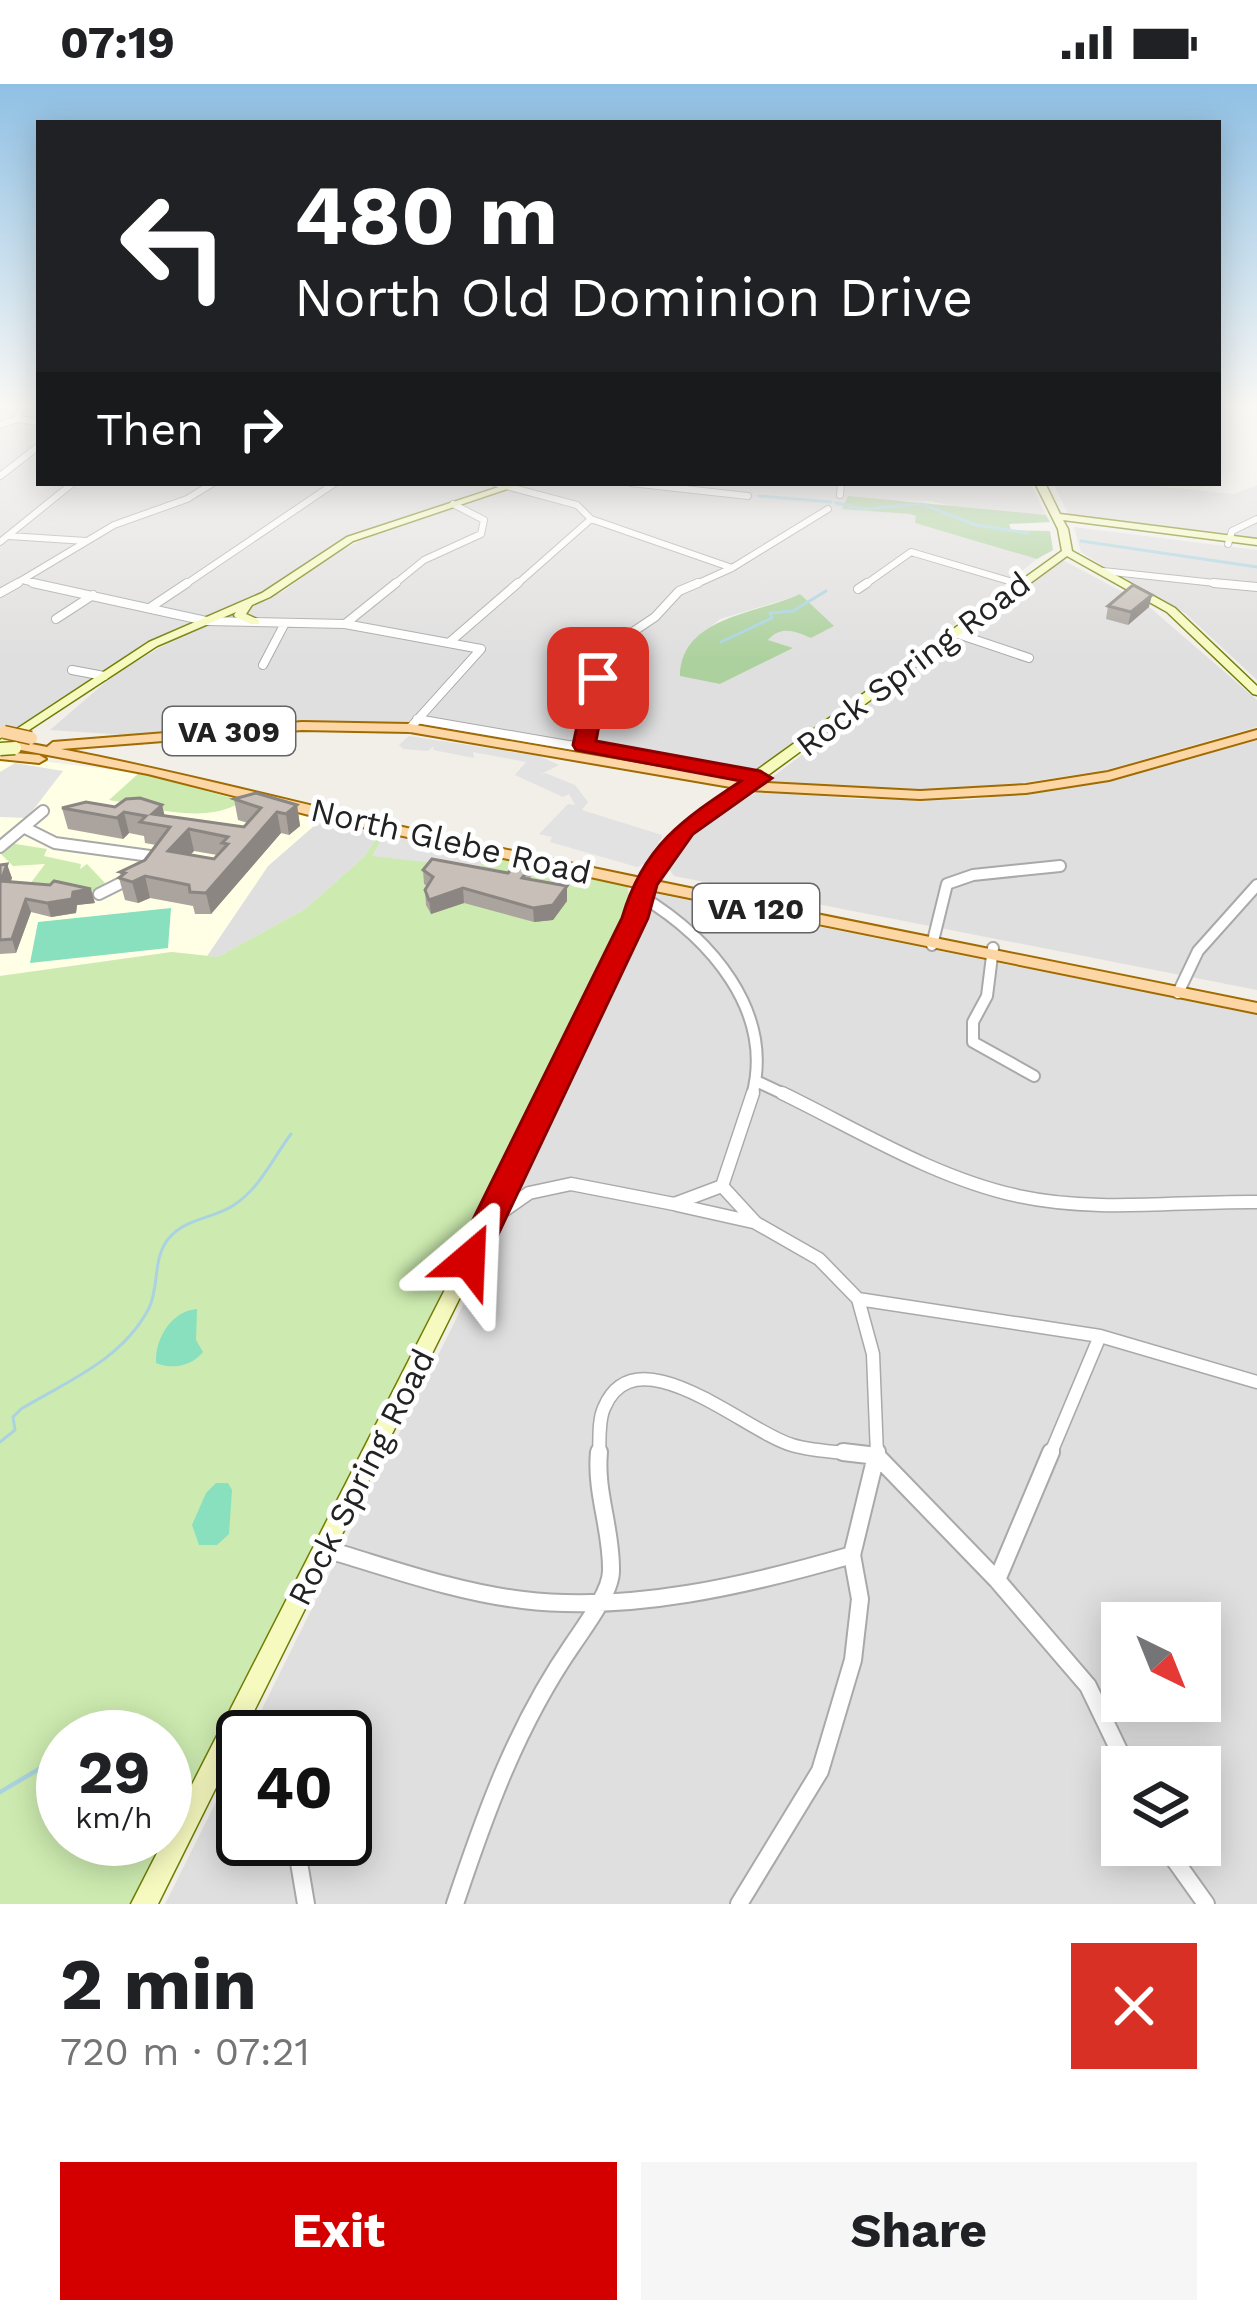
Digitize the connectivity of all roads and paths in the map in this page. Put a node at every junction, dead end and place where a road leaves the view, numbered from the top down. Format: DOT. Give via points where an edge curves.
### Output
graph roads {
  1 [pos="66,489"];
  2 [pos="200,489"];
  3 [pos="326,489"];
  4 [pos="501,489"];
  5 [pos="526,489"];
  6 [pos="684,489"];
  7 [pos="841,489"];
  8 [pos="1043,489"];
  9 [pos="840,495"];
  10 [pos="748,496"];
  11 [pos="453,504"];
  12 [pos="828,509"];
  13 [pos="1257,518"];
  14 [pos="592,519"];
  15 [pos="1059,519"];
  16 [pos="11,536"];
  17 [pos="0,539"];
  18 [pos="87,541"];
  19 [pos="1229,541"];
  20 [pos="1257,545"];
  21 [pos="1066,552"];
  22 [pos="732,568"];
  23 [pos="1103,572"];
  24 [pos="22,580"];
  25 [pos="1019,584"];
  26 [pos="1257,587"];
  27 [pos="858,589"];
  28 [pos="0,593"];
  29 [pos="93,595"];
  30 [pos="249,604"];
  31 [pos="151,607"];
  32 [pos="56,619"];
  33 [pos="206,621"];
  34 [pos="255,622"];
  35 [pos="285,622"];
  36 [pos="345,624"];
  37 [pos="956,633"];
  38 [pos="451,641"];
  39 [pos="1029,658"];
  40 [pos="263,664"];
  41 [pos="72,670"];
  42 [pos="104,676"];
  43 [pos="1257,692"];
  44 [pos="413,723"];
  45 [pos="333,727"];
  46 [pos="1257,734"];
  47 [pos="125,740"];
  48 [pos="9,745"];
  49 [pos="584,745"];
  50 [pos="54,748"];
  51 [pos="81,749"];
  52 [pos="114,763"];
  53 [pos="754,782"];
  54 [pos="44,811"];
  55 [pos="27,829"];
  56 [pos="0,847"];
  57 [pos="1060,866"];
  58 [pos="1257,885"];
  59 [pos="645,886"];
  60 [pos="686,893"];
  61 [pos="99,894"];
  62 [pos="668,909"];
  63 [pos="933,940"];
  64 [pos="992,952"];
  65 [pos="1178,988"];
  66 [pos="1257,998"];
  67 [pos="1257,1008"];
  68 [pos="1034,1076"];
  69 [pos="756,1082"];
  70 [pos="722,1186"];
  71 [pos="505,1188"];
  72 [pos="529,1193"];
  73 [pos="1257,1202"];
  74 [pos="674,1204"];
  75 [pos="489,1221"];
  76 [pos="756,1223"];
  77 [pos="858,1299"];
  78 [pos="1100,1336"];
  79 [pos="1257,1382"];
  80 [pos="877,1456"];
  81 [pos="325,1549"];
  82 [pos="852,1555"];
  83 [pos="997,1580"];
  84 [pos="596,1602"];
  85 [pos="242,1710"];
  86 [pos="1117,1746"];
  87 [pos="216,1762"];
  88 [pos="300,1866"];
  89 [pos="1178,1866"];
  90 [pos="1204,1903"];
  91 [pos="144,1904"];
  92 [pos="306,1904"];
  93 [pos="455,1904"];
  94 [pos="740,1904"];
  1 -- 16 [label="street"];
  2 -- 18 [label="street"];
  3 -- 31 [label="street"];
  4 -- 11 [label="street"];
  5 -- 14 [label="street" via="577,505"];
  6 -- 10 [label="street"];
  7 -- 9 [label="street"];
  8 -- 15 [label="street"];
  11 -- 30 [label="street" via="350,539"];
  11 -- 36 [label="street" via="484,520 482,533 424,560"];
  12 -- 22 [label="street"];
  13 -- 19 [label="street" via="1232,530"];
  14 -- 22 [label="street"];
  14 -- 38 [label="street"];
  15 -- 19 [label="street"];
  15 -- 21 [label="street"];
  16 -- 17 [label="street"];
  16 -- 18 [label="street"];
  18 -- 24 [label="street"];
  19 -- 20 [label="street"];
  21 -- 23 [label="street"];
  21 -- 25 [label="street, Rock Spring Road"];
  22 -- 49 [label="street" via="679,591 603,652"];
  23 -- 26 [label="street"];
  23 -- 43 [label="street" via="1171,610"];
  24 -- 28 [label="street"];
  24 -- 29 [label="street"];
  25 -- 27 [label="street" via="911,552"];
  25 -- 37 [label="street, Rock Spring Road"];
  29 -- 31 [label="street"];
  29 -- 32 [label="street"];
  30 -- 33 [label="street"];
  30 -- 34 [label="street" via="239,615"];
  31 -- 33 [label="street"];
  33 -- 34 [label="street"];
  33 -- 42 [label="street"];
  34 -- 35 [label="street"];
  35 -- 36 [label="street"];
  35 -- 40 [label="street"];
  36 -- 38 [label="street"];
  37 -- 39 [label="street"];
  37 -- 53 [label="street, Rock Spring Road"];
  38 -- 44 [label="street" via="481,649"];
  41 -- 42 [label="street"];
  42 -- 48 [label="street"];
  44 -- 45 [label="main road, VA 309"];
  44 -- 49 [label="street"];
  44 -- 53 [label="main road, VA 309"];
  45 -- 47 [label="main road, VA 309"];
  45 -- 51 [label="main road, VA 309"];
  46 -- 53 [label="main road, VA 309" via="1109,776 1032,788 884,795"];
  47 -- 48 [label="main road"];
  47 -- 50 [label="main road, VA 309"];
  48 -- 50 [label="main road, North Glebe Road / VA 120"];
  48 -- 50 [label="street, VA 309"];
  48 -- 52 [label="main road"];
  49 -- 53 [label="street"];
  50 -- 51 [label="main road, VA 309"];
  50 -- 52 [label="main road, North Glebe Road / VA 120"];
  51 -- 59 [label="main road, North Glebe Road / VA 120"];
  52 -- 59 [label="main road, North Glebe Road / VA 120"];
  53 -- 59 [label="street, Rock Spring Road" via="684,829"];
  54 -- 55 [label="street"];
  55 -- 56 [label="street"];
  55 -- 61 [label="street" via="55,844 154,861 143,875"];
  57 -- 63 [label="street" via="956,879 945,889"];
  58 -- 65 [label="street"];
  59 -- 60 [label="main road, North Glebe Road / VA 120"];
  59 -- 62 [label="street"];
  59 -- 63 [label="main road, North Glebe Road / VA 120"];
  59 -- 71 [label="street, Rock Spring Road"];
  60 -- 62 [label="main road"];
  60 -- 63 [label="main road, North Glebe Road / VA 120"];
  62 -- 69 [label="street" via="750,1009 759,1044"];
  63 -- 64 [label="main road, North Glebe Road / VA 120"];
  64 -- 65 [label="main road, North Glebe Road / VA 120"];
  64 -- 68 [label="street" via="973,1042"];
  65 -- 66 [label="main road, North Glebe Road / VA 120"];
  65 -- 67 [label="main road, North Glebe Road / VA 120"];
  69 -- 70 [label="street"];
  69 -- 73 [label="street" via="963,1181 1022,1197 1136,1208"];
  70 -- 74 [label="street"];
  70 -- 76 [label="street"];
  71 -- 72 [label="street"];
  71 -- 75 [label="street, Rock Spring Road"];
  72 -- 74 [label="street" via="571,1184"];
  72 -- 75 [label="street"];
  74 -- 76 [label="street"];
  75 -- 81 [label="street, Rock Spring Road"];
  76 -- 77 [label="street" via="819,1259"];
  77 -- 78 [label="street"];
  77 -- 80 [label="street" via="873,1354"];
  78 -- 79 [label="street"];
  78 -- 83 [label="street"];
  80 -- 82 [label="street"];
  80 -- 83 [label="street"];
  80 -- 84 [label="street" via="790,1444 668,1381 643,1378 617,1390 603,1409 596,1484 612,1574"];
  81 -- 84 [label="street" via="526,1601"];
  81 -- 85 [label="street, Rock Spring Road"];
  82 -- 84 [label="street"];
  82 -- 94 [label="street" via="860,1599 838,1718 820,1771"];
  83 -- 86 [label="street" via="1088,1686"];
  84 -- 93 [label="street" via="496,1779"];
  87 -- 91 [label="street, Rock Spring Road"];
  88 -- 92 [label="street"];
  89 -- 90 [label="street"];
}
